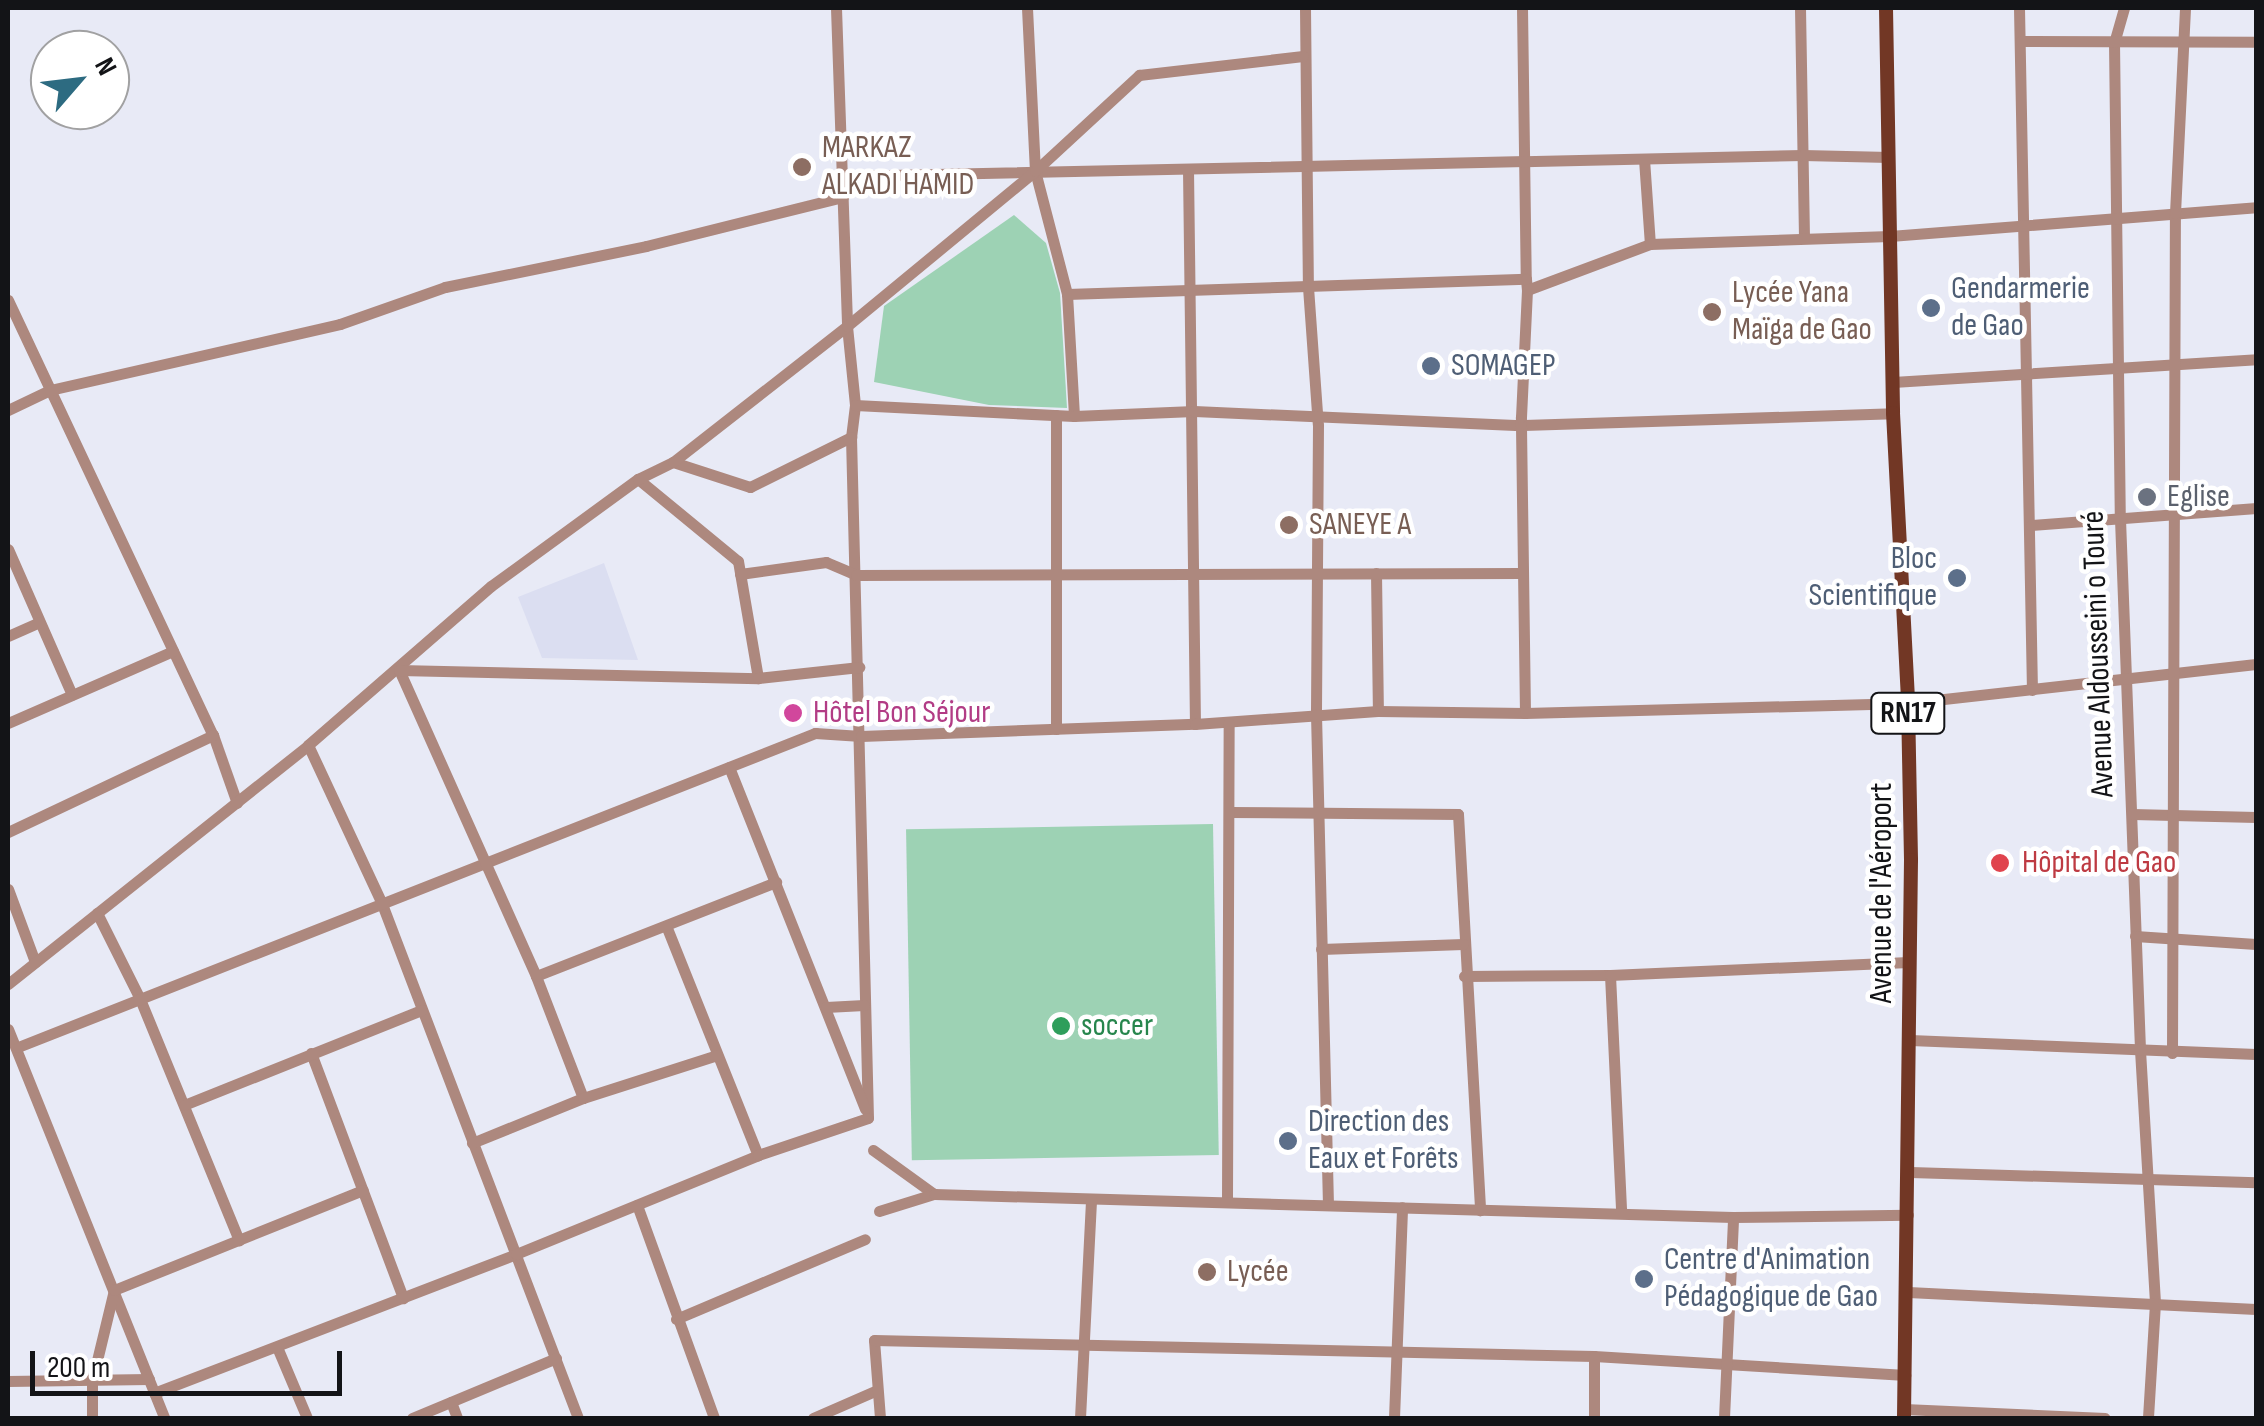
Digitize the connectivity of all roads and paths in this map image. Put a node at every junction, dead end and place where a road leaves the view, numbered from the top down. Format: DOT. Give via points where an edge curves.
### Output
graph roads {
  1 [pos="836,8"];
  2 [pos="1027,8"];
  3 [pos="1305,8"];
  4 [pos="1522,8"];
  5 [pos="1800,8"];
  6 [pos="1886,8"];
  7 [pos="2019,8"];
  8 [pos="2124,8"];
  9 [pos="2186,8"];
  10 [pos="2021,42"];
  11 [pos="2114,42"];
  12 [pos="2185,42"];
  13 [pos="2256,42"];
  14 [pos="1303,56"];
  15 [pos="1803,155"];
  16 [pos="1889,157"];
  17 [pos="1644,159"];
  18 [pos="1524,161"];
  19 [pos="1188,168"];
  20 [pos="1305,168"];
  21 [pos="1035,171"];
  22 [pos="842,176"];
  23 [pos="843,197"];
  24 [pos="2256,207"];
  25 [pos="2175,212"];
  26 [pos="2118,215"];
  27 [pos="2024,226"];
  28 [pos="1804,235"];
  29 [pos="1890,236"];
  30 [pos="1650,244"];
  31 [pos="1526,285"];
  32 [pos="1308,287"];
  33 [pos="1190,290"];
  34 [pos="1067,294"];
  35 [pos="10,310"];
  36 [pos="847,326"];
  37 [pos="2256,360"];
  38 [pos="2176,364"];
  39 [pos="2118,368"];
  40 [pos="2027,374"];
  41 [pos="1892,382"];
  42 [pos="50,390"];
  43 [pos="855,406"];
  44 [pos="8,410"];
  45 [pos="1194,411"];
  46 [pos="1893,413"];
  47 [pos="1056,415"];
  48 [pos="1074,416"];
  49 [pos="1318,418"];
  50 [pos="1521,425"];
  51 [pos="851,437"];
  52 [pos="673,462"];
  53 [pos="638,479"];
  54 [pos="2256,508"];
  55 [pos="2174,514"];
  56 [pos="2120,519"];
  57 [pos="2031,525"];
  58 [pos="8,549"];
  59 [pos="1522,572"];
  60 [pos="1314,573"];
  61 [pos="1376,573"];
  62 [pos="740,574"];
  63 [pos="1055,574"];
  64 [pos="1194,574"];
  65 [pos="856,575"];
  66 [pos="39,622"];
  67 [pos="8,636"];
  68 [pos="173,651"];
  69 [pos="2256,664"];
  70 [pos="859,667"];
  71 [pos="398,670"];
  72 [pos="2175,674"];
  73 [pos="758,678"];
  74 [pos="2130,679"];
  75 [pos="2032,690"];
  76 [pos="72,696"];
  77 [pos="1908,704"];
  78 [pos="1378,711"];
  79 [pos="1525,713"];
  80 [pos="1316,714"];
  81 [pos="1229,723"];
  82 [pos="8,724"];
  83 [pos="1195,724"];
  84 [pos="1056,729"];
  85 [pos="213,735"];
  86 [pos="860,736"];
  87 [pos="308,744"];
  88 [pos="730,766"];
  89 [pos="237,803"];
  90 [pos="1229,812"];
  91 [pos="1317,813"];
  92 [pos="2175,813"];
  93 [pos="2132,814"];
  94 [pos="2256,816"];
  95 [pos="8,832"];
  96 [pos="486,863"];
  97 [pos="776,882"];
  98 [pos="8,889"];
  99 [pos="382,904"];
  100 [pos="97,914"];
  101 [pos="8,918"];
  102 [pos="667,928"];
  103 [pos="25,932"];
  104 [pos="2136,936"];
  105 [pos="2174,940"];
  106 [pos="1463,944"];
  107 [pos="2256,944"];
  108 [pos="1321,949"];
  109 [pos="35,962"];
  110 [pos="1910,962"];
  111 [pos="536,976"];
  112 [pos="1464,976"];
  113 [pos="1610,976"];
  114 [pos="8,984"];
  115 [pos="140,999"];
  116 [pos="864,1006"];
  117 [pos="826,1007"];
  118 [pos="422,1010"];
  119 [pos="8,1028"];
  120 [pos="1910,1040"];
  121 [pos="18,1048"];
  122 [pos="2140,1050"];
  123 [pos="2172,1052"];
  124 [pos="311,1053"];
  125 [pos="2256,1054"];
  126 [pos="717,1055"];
  127 [pos="583,1098"];
  128 [pos="184,1105"];
  129 [pos="868,1118"];
  130 [pos="472,1143"];
  131 [pos="873,1150"];
  132 [pos="758,1155"];
  133 [pos="1910,1172"];
  134 [pos="2147,1180"];
  135 [pos="2256,1182"];
  136 [pos="363,1190"];
  137 [pos="934,1194"];
  138 [pos="1091,1198"];
  139 [pos="1227,1200"];
  140 [pos="1328,1205"];
  141 [pos="637,1206"];
  142 [pos="1402,1207"];
  143 [pos="1480,1210"];
  144 [pos="878,1211"];
  145 [pos="1622,1211"];
  146 [pos="1908,1215"];
  147 [pos="1733,1217"];
  148 [pos="865,1239"];
  149 [pos="239,1240"];
  150 [pos="516,1254"];
  151 [pos="114,1290"];
  152 [pos="1908,1292"];
  153 [pos="404,1298"];
  154 [pos="2155,1304"];
  155 [pos="2256,1309"];
  156 [pos="676,1318"];
  157 [pos="1083,1344"];
  158 [pos="277,1347"];
  159 [pos="1394,1351"];
  160 [pos="1594,1356"];
  161 [pos="556,1358"];
  162 [pos="1726,1366"];
  163 [pos="1905,1376"];
  164 [pos="148,1380"];
  165 [pos="8,1381"];
  166 [pos="92,1381"];
  167 [pos="876,1390"];
  168 [pos="154,1393"];
  169 [pos="451,1402"];
  170 [pos="1904,1414"];
  171 [pos="92,1418"];
  172 [pos="164,1418"];
  173 [pos="307,1418"];
  174 [pos="412,1418"];
  175 [pos="457,1418"];
  176 [pos="578,1418"];
  177 [pos="714,1418"];
  178 [pos="813,1418"];
  179 [pos="880,1418"];
  180 [pos="1080,1418"];
  181 [pos="1394,1418"];
  182 [pos="1594,1418"];
  183 [pos="1724,1418"];
  184 [pos="2104,1418"];
  185 [pos="2148,1418"];
  1 -- 22 [label="street"];
  2 -- 21 [label="street"];
  3 -- 14 [label="street"];
  4 -- 18 [label="street"];
  5 -- 15 [label="street"];
  6 -- 16 [label="main road, Avenue de l'Aéroport / RN17"];
  7 -- 10 [label="street"];
  8 -- 11 [label="street, Avenue Aldousseini o Touré"];
  9 -- 12 [label="street"];
  10 -- 11 [label="street"];
  10 -- 27 [label="street"];
  11 -- 12 [label="street"];
  11 -- 26 [label="street, Avenue Aldousseini o Touré"];
  12 -- 13 [label="street"];
  12 -- 25 [label="street"];
  14 -- 20 [label="street"];
  14 -- 21 [label="street" via="1139,75"];
  15 -- 16 [label="street"];
  15 -- 17 [label="street"];
  15 -- 28 [label="street"];
  16 -- 29 [label="main road, Avenue de l'Aéroport / RN17"];
  17 -- 18 [label="street"];
  17 -- 30 [label="street"];
  18 -- 20 [label="street"];
  18 -- 31 [label="street"];
  19 -- 20 [label="street"];
  19 -- 21 [label="street"];
  19 -- 33 [label="street"];
  20 -- 32 [label="street"];
  21 -- 22 [label="street"];
  21 -- 34 [label="street"];
  21 -- 36 [label="street"];
  22 -- 23 [label="street"];
  23 -- 36 [label="street"];
  23 -- 42 [label="street" via="445,287 340,324"];
  24 -- 25 [label="street"];
  25 -- 26 [label="street"];
  25 -- 38 [label="street"];
  26 -- 27 [label="street"];
  26 -- 39 [label="street, Avenue Aldousseini o Touré"];
  27 -- 29 [label="street"];
  27 -- 40 [label="street"];
  28 -- 29 [label="street"];
  28 -- 30 [label="street"];
  29 -- 41 [label="main road, Avenue de l'Aéroport / RN17"];
  30 -- 31 [label="street"];
  31 -- 32 [label="street"];
  31 -- 50 [label="street"];
  32 -- 33 [label="street"];
  32 -- 49 [label="street"];
  33 -- 34 [label="street"];
  33 -- 45 [label="street"];
  34 -- 48 [label="street"];
  35 -- 42 [label="street"];
  36 -- 43 [label="street"];
  36 -- 52 [label="street"];
  37 -- 38 [label="street"];
  38 -- 39 [label="street"];
  38 -- 55 [label="street"];
  39 -- 40 [label="street"];
  39 -- 56 [label="street, Avenue Aldousseini o Touré"];
  40 -- 41 [label="street"];
  40 -- 57 [label="street"];
  41 -- 46 [label="main road, Avenue de l'Aéroport / RN17"];
  42 -- 44 [label="street"];
  42 -- 68 [label="street"];
  43 -- 47 [label="street"];
  43 -- 51 [label="street"];
  45 -- 48 [label="street"];
  45 -- 49 [label="street"];
  45 -- 64 [label="street"];
  46 -- 50 [label="street"];
  46 -- 77 [label="main road, Avenue de l'Aéroport / RN17"];
  47 -- 48 [label="street"];
  47 -- 63 [label="street"];
  49 -- 50 [label="street"];
  49 -- 60 [label="street"];
  50 -- 59 [label="street"];
  51 -- 52 [label="street" via="750,486"];
  51 -- 65 [label="street"];
  52 -- 53 [label="street"];
  53 -- 62 [label="street" via="738,561"];
  53 -- 71 [label="street" via="491,586"];
  54 -- 55 [label="street"];
  55 -- 56 [label="street"];
  55 -- 72 [label="street"];
  56 -- 57 [label="street"];
  56 -- 74 [label="street, Avenue Aldousseini o Touré"];
  57 -- 75 [label="street"];
  58 -- 66 [label="street"];
  59 -- 61 [label="street"];
  59 -- 79 [label="street"];
  60 -- 61 [label="street"];
  60 -- 64 [label="street"];
  60 -- 80 [label="street"];
  61 -- 78 [label="street"];
  62 -- 65 [label="street" via="826,562"];
  62 -- 73 [label="street"];
  63 -- 64 [label="street"];
  63 -- 65 [label="street"];
  63 -- 84 [label="street"];
  64 -- 83 [label="street"];
  65 -- 70 [label="street"];
  66 -- 67 [label="street"];
  66 -- 76 [label="street"];
  68 -- 76 [label="street"];
  68 -- 85 [label="street"];
  69 -- 72 [label="street"];
  70 -- 73 [label="street"];
  70 -- 86 [label="street"];
  71 -- 73 [label="street"];
  71 -- 87 [label="street"];
  71 -- 96 [label="street"];
  72 -- 74 [label="street"];
  72 -- 92 [label="street"];
  74 -- 75 [label="street"];
  74 -- 93 [label="street, Avenue Aldousseini o Touré"];
  75 -- 77 [label="street"];
  76 -- 82 [label="street"];
  77 -- 79 [label="street"];
  77 -- 110 [label="main road, Avenue de l'Aéroport / RN17"];
  78 -- 79 [label="street"];
  78 -- 80 [label="street"];
  80 -- 81 [label="street"];
  80 -- 91 [label="street"];
  81 -- 83 [label="street"];
  81 -- 90 [label="street"];
  83 -- 84 [label="street"];
  84 -- 86 [label="street"];
  85 -- 89 [label="street"];
  85 -- 95 [label="street"];
  86 -- 88 [label="street" via="815,733"];
  86 -- 116 [label="street"];
  87 -- 89 [label="street"];
  87 -- 99 [label="street"];
  88 -- 96 [label="street"];
  88 -- 97 [label="street"];
  89 -- 100 [label="street"];
  90 -- 91 [label="street"];
  90 -- 139 [label="street"];
  91 -- 106 [label="street" via="1458,814"];
  91 -- 108 [label="street"];
  92 -- 93 [label="street"];
  92 -- 94 [label="street"];
  92 -- 105 [label="street"];
  93 -- 104 [label="street, Avenue Aldousseini o Touré"];
  96 -- 99 [label="street"];
  96 -- 111 [label="street"];
  97 -- 102 [label="street"];
  97 -- 117 [label="street"];
  98 -- 103 [label="street"];
  99 -- 115 [label="street"];
  99 -- 118 [label="street"];
  100 -- 109 [label="street"];
  100 -- 115 [label="street"];
  101 -- 103 [label="street"];
  102 -- 111 [label="street"];
  102 -- 126 [label="street"];
  103 -- 109 [label="street"];
  104 -- 105 [label="street"];
  104 -- 122 [label="street, Avenue Aldousseini o Touré"];
  105 -- 107 [label="street"];
  105 -- 123 [label="street"];
  106 -- 108 [label="street"];
  106 -- 112 [label="street"];
  108 -- 140 [label="street"];
  109 -- 114 [label="street"];
  110 -- 113 [label="street"];
  110 -- 120 [label="main road, Avenue de l'Aéroport / RN17"];
  111 -- 127 [label="street"];
  112 -- 113 [label="street"];
  112 -- 143 [label="street"];
  113 -- 145 [label="street"];
  115 -- 121 [label="street"];
  115 -- 128 [label="street"];
  116 -- 117 [label="street"];
  116 -- 129 [label="street"];
  117 -- 129 [label="street"];
  118 -- 124 [label="street"];
  118 -- 130 [label="street"];
  119 -- 121 [label="street"];
  120 -- 122 [label="street"];
  120 -- 133 [label="main road, Avenue de l'Aéroport / RN17"];
  121 -- 151 [label="street"];
  122 -- 123 [label="street"];
  122 -- 134 [label="street, Avenue Aldousseini o Touré"];
  123 -- 125 [label="street"];
  124 -- 128 [label="street"];
  124 -- 136 [label="street"];
  126 -- 127 [label="street"];
  126 -- 132 [label="street"];
  127 -- 130 [label="street"];
  128 -- 149 [label="street"];
  129 -- 132 [label="street"];
  130 -- 150 [label="street"];
  131 -- 137 [label="street"];
  132 -- 141 [label="street"];
  133 -- 134 [label="street"];
  133 -- 146 [label="main road, Avenue de l'Aéroport / RN17"];
  134 -- 135 [label="street"];
  134 -- 154 [label="street, Avenue Aldousseini o Touré"];
  136 -- 149 [label="street"];
  136 -- 153 [label="street"];
  137 -- 138 [label="street"];
  137 -- 144 [label="street"];
  138 -- 139 [label="street"];
  138 -- 157 [label="street"];
  139 -- 140 [label="street"];
  140 -- 142 [label="street"];
  141 -- 150 [label="street"];
  141 -- 156 [label="street"];
  142 -- 143 [label="street"];
  142 -- 159 [label="street"];
  143 -- 145 [label="street"];
  145 -- 147 [label="street"];
  146 -- 147 [label="street"];
  146 -- 152 [label="main road, Avenue de l'Aéroport / RN17"];
  147 -- 162 [label="street"];
  148 -- 156 [label="street"];
  149 -- 151 [label="street"];
  150 -- 153 [label="street"];
  150 -- 161 [label="street"];
  151 -- 164 [label="street"];
  151 -- 166 [label="street"];
  152 -- 154 [label="street"];
  152 -- 163 [label="main road, Avenue de l'Aéroport / RN17"];
  153 -- 158 [label="street"];
  154 -- 155 [label="street"];
  154 -- 185 [label="street, Avenue Aldousseini o Touré"];
  156 -- 177 [label="street"];
  157 -- 159 [label="street"];
  157 -- 167 [label="street" via="874,1340"];
  157 -- 180 [label="street"];
  158 -- 168 [label="street"];
  158 -- 173 [label="street"];
  159 -- 160 [label="street"];
  159 -- 181 [label="street"];
  160 -- 162 [label="street"];
  160 -- 182 [label="street"];
  161 -- 169 [label="street"];
  161 -- 176 [label="street"];
  162 -- 163 [label="street"];
  162 -- 183 [label="street"];
  163 -- 170 [label="main road, Avenue de l'Aéroport / RN17"];
  164 -- 166 [label="street"];
  164 -- 168 [label="street"];
  165 -- 166 [label="street"];
  166 -- 171 [label="street"];
  167 -- 178 [label="street"];
  167 -- 179 [label="street"];
  168 -- 172 [label="street"];
  169 -- 174 [label="street"];
  169 -- 175 [label="street"];
  170 -- 184 [label="street"];
}
